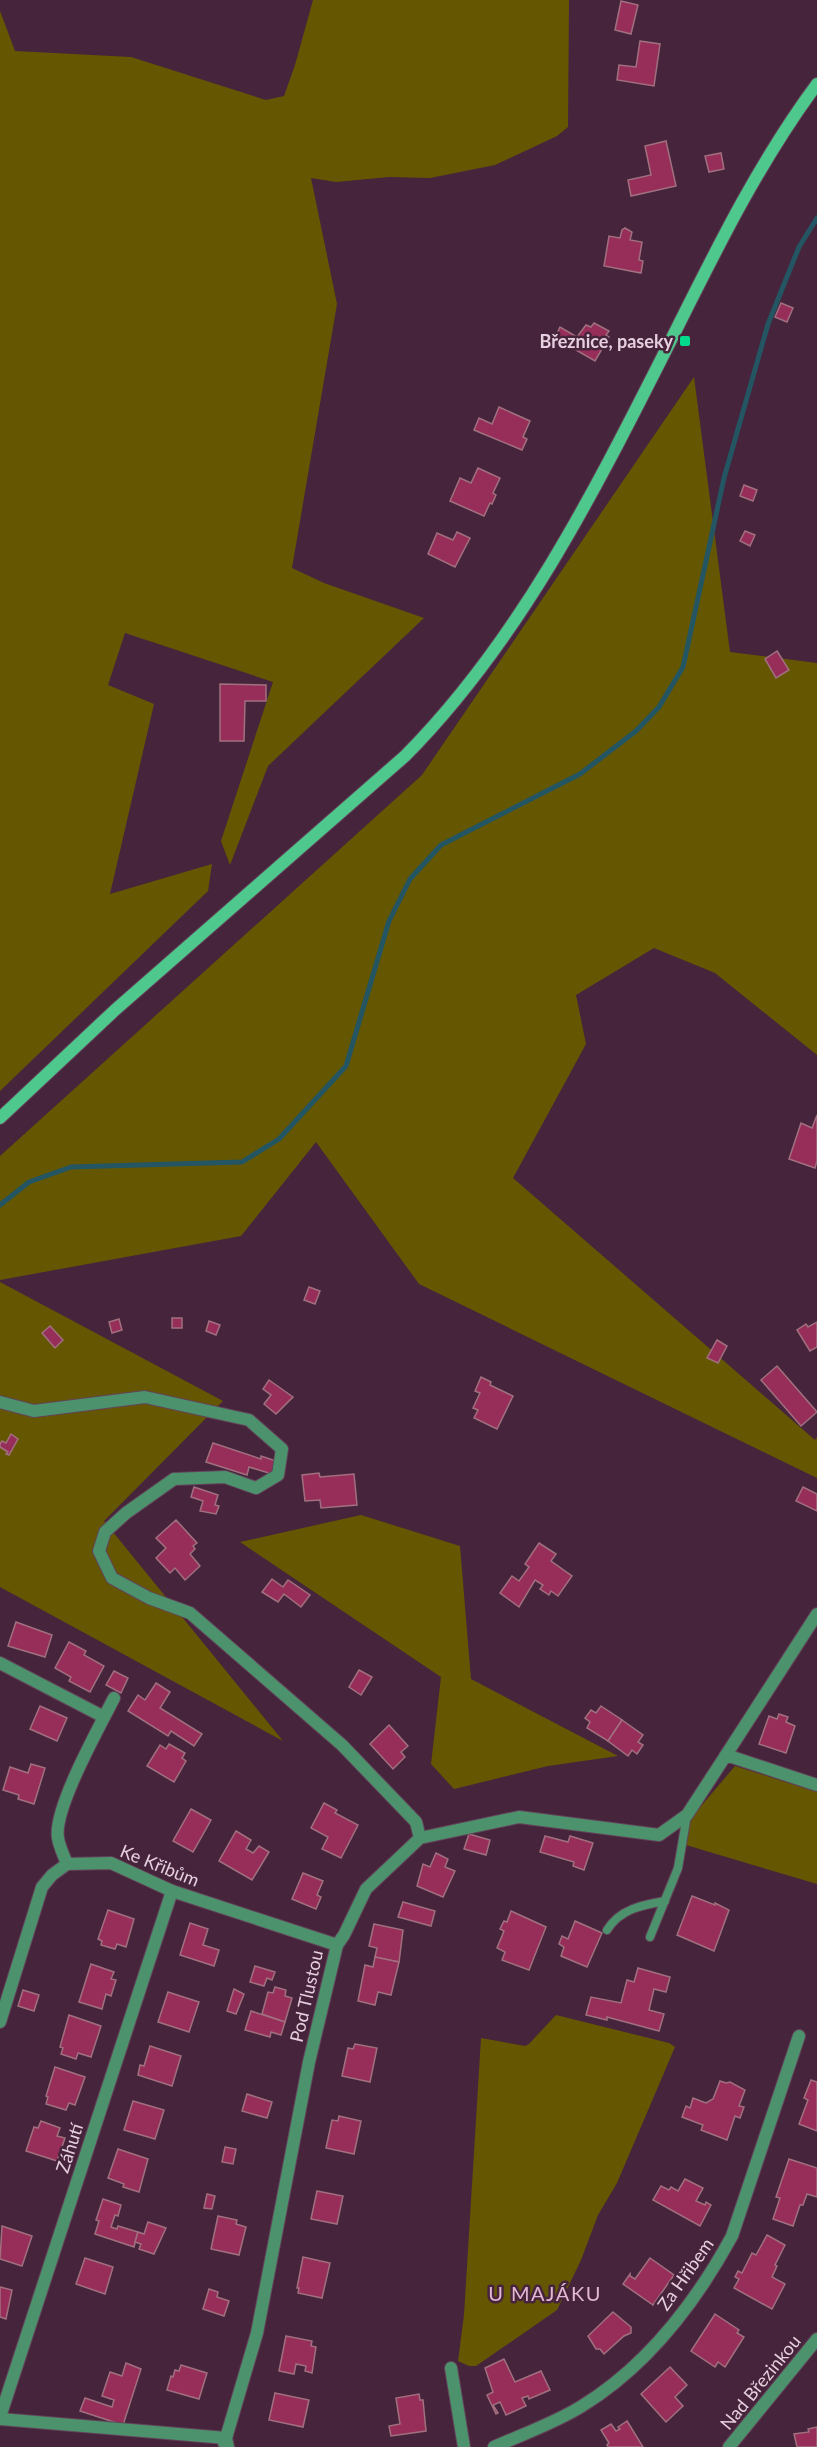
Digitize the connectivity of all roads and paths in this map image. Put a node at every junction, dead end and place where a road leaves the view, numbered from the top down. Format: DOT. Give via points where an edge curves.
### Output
graph roads {
  1 [pos="817,84"];
  2 [pos="0,1118"];
  3 [pos="0,1402"];
  4 [pos="817,1614"];
  5 [pos="0,1663"];
  6 [pos="114,1698"];
  7 [pos="104,1717"];
  8 [pos="726,1755"];
  9 [pos="817,1785"];
  10 [pos="687,1815"];
  11 [pos="420,1838"];
  12 [pos="67,1864"];
  13 [pos="172,1891"];
  14 [pos="665,1901"];
  15 [pos="607,1930"];
  16 [pos="650,1936"];
  17 [pos="337,1945"];
  18 [pos="0,2022"];
  19 [pos="800,2036"];
  20 [pos="817,2339"];
  21 [pos="451,2368"];
  22 [pos="0,2418"];
  23 [pos="225,2444"];
  24 [pos="464,2447"];
  25 [pos="494,2447"];
  26 [pos="729,2447"];
  1 -- 2 [label="main road" via="774,147 723,236 580,515 528,601 468,684 405,756 115,1010"];
  3 -- 11 [label="street" via="34,1411 146,1397 249,1420 282,1449 278,1475 256,1488 225,1477 174,1479 105,1532 99,1551 112,1578 149,1598 190,1613 342,1745 416,1822"];
  4 -- 8 [label="street"];
  5 -- 7 [label="street"];
  6 -- 7 [label="street"];
  7 -- 12 [label="street" via="68,1793 59,1822 58,1837"];
  8 -- 9 [label="street"];
  8 -- 10 [label="street"];
  10 -- 11 [label="street" via="659,1835 519,1816"];
  10 -- 14 [label="lane" via="678,1868"];
  11 -- 17 [label="street, Pod Tlustou" via="366,1889"];
  12 -- 13 [label="street, Ke Křibům" via="111,1863"];
  12 -- 18 [label="street" via="42,1887"];
  13 -- 17 [label="street, Ke Křibům"];
  13 -- 22 [label="street, Záhutí"];
  14 -- 15 [label="lane" via="633,1907"];
  14 -- 16 [label="lane"];
  17 -- 23 [label="street, Pod Tlustou" via="309,2062 257,2333"];
  19 -- 25 [label="street, Za Hřibem" via="732,2236 685,2310 650,2351 615,2383 580,2407"];
  20 -- 26 [label="street, Nad Březinkou"];
  21 -- 24 [label="street"];
  22 -- 23 [label="street, Záhutí"];
}
